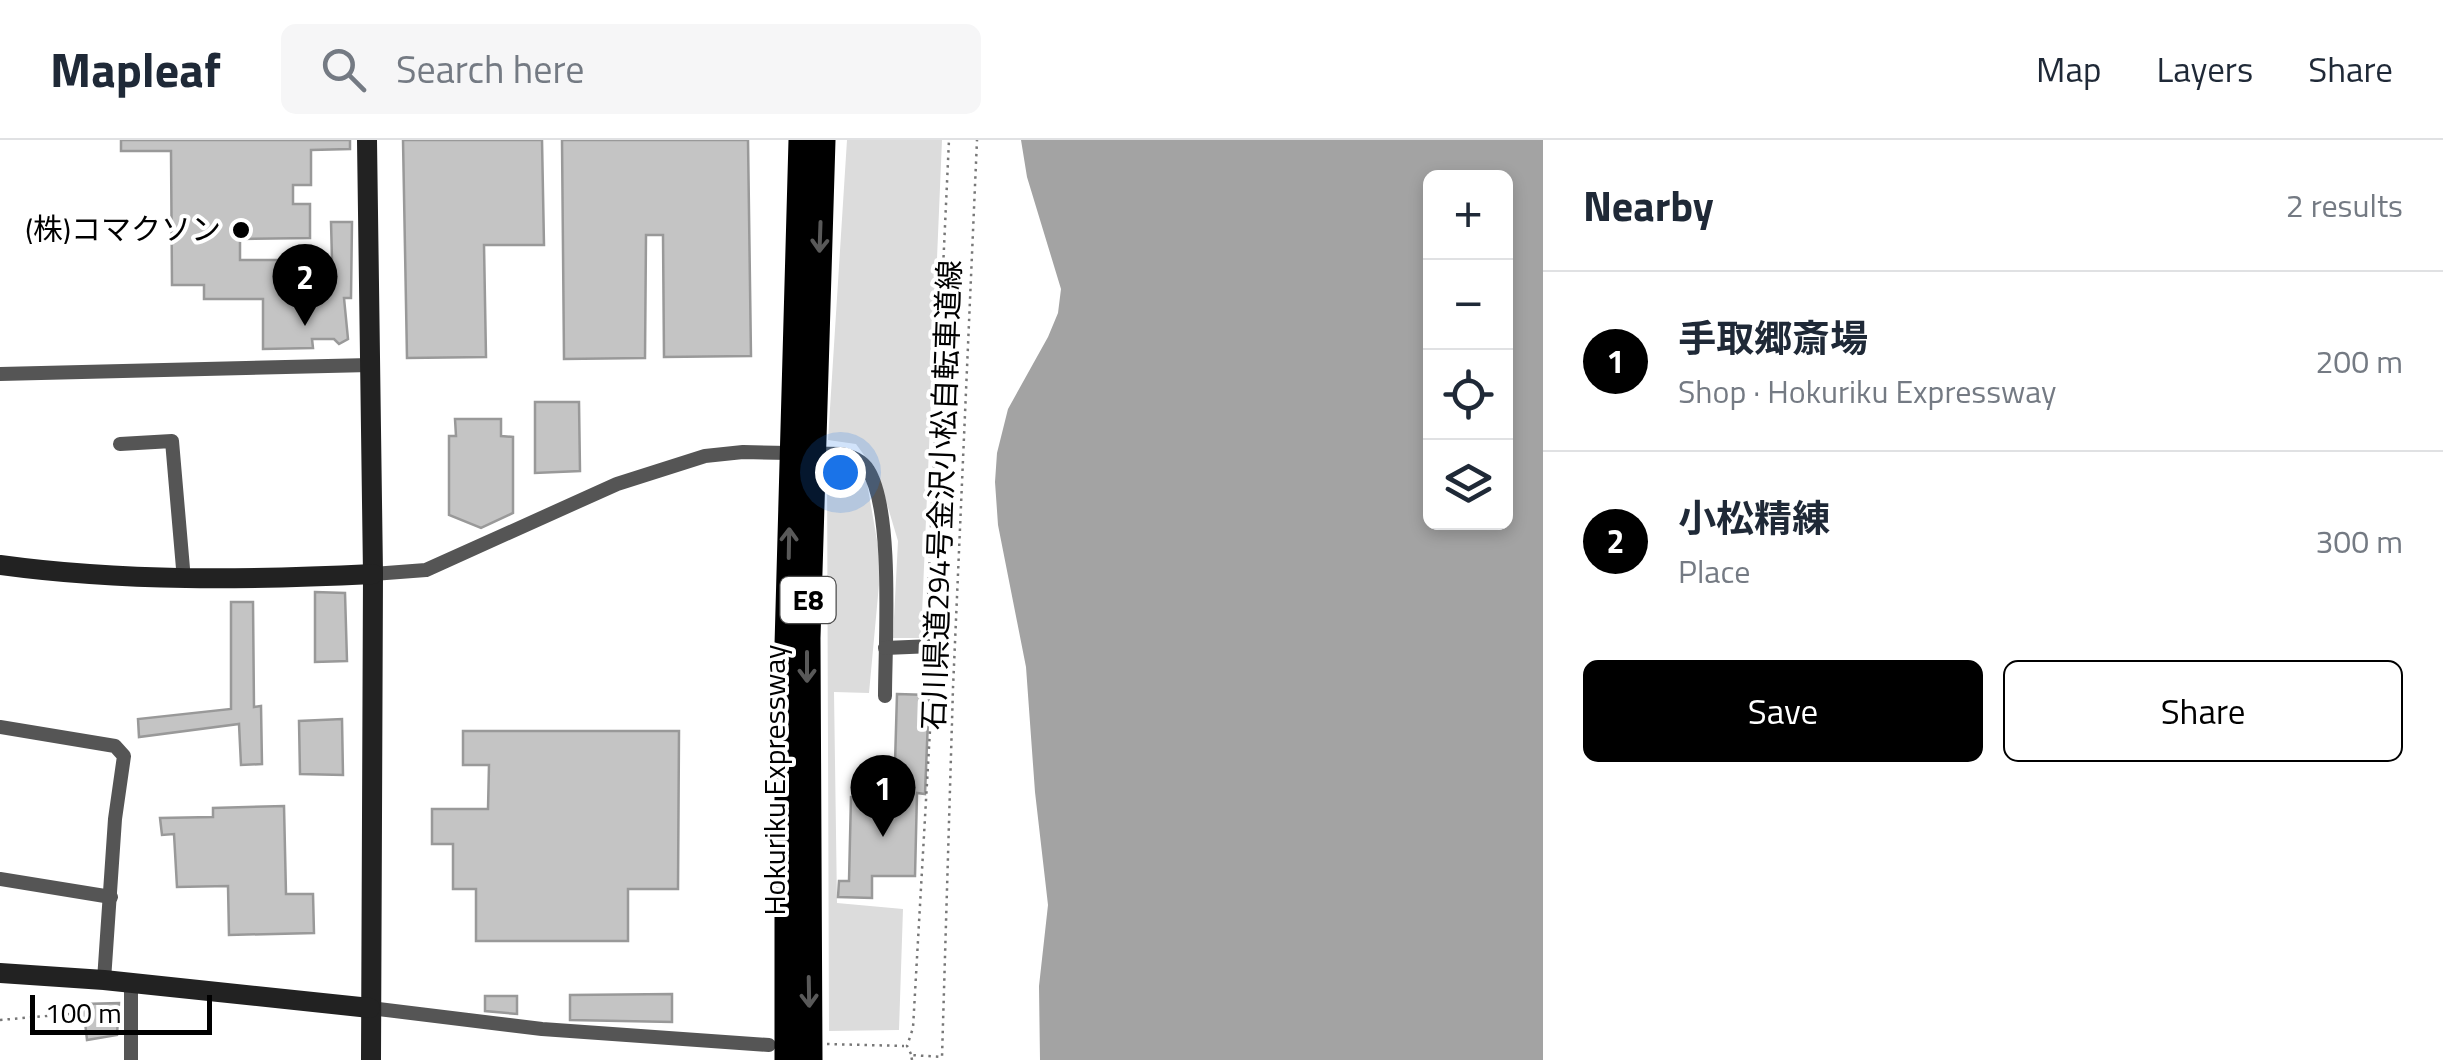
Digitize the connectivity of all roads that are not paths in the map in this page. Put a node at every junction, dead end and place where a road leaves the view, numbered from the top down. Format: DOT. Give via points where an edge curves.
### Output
graph roads {
  1 [pos="367,140"];
  2 [pos="800,140"];
  3 [pos="823,140"];
  4 [pos="370,366"];
  5 [pos="0,374"];
  6 [pos="120,444"];
  7 [pos="0,566"];
  8 [pos="373,574"];
  9 [pos="184,580"];
  10 [pos="933,646"];
  11 [pos="885,648"];
  12 [pos="884,696"];
  13 [pos="0,727"];
  14 [pos="0,880"];
  15 [pos="111,897"];
  16 [pos="0,973"];
  17 [pos="104,980"];
  18 [pos="131,984"];
  19 [pos="370,1008"];
  20 [pos="818,1052"];
  21 [pos="778,1053"];
  22 [pos="132,1060"];
  23 [pos="371,1060"];
  1 -- 4 [label="street"];
  21 -- 2 [label="highway, Hokuriku Expressway / E8, one-way"];
  3 -- 20 [label="highway, Hokuriku Expressway / E8, one-way" via="808,638"];
  4 -- 5 [label="street"];
  4 -- 8 [label="street"];
  6 -- 9 [label="street" via="172,441"];
  7 -- 9 [label="street"];
  8 -- 9 [label="street"];
  8 -- 11 [label="street" via="426,570 617,484 704,456 842,454 856,457 874,487 886,563"];
  8 -- 19 [label="street"];
  10 -- 11 [label="street"];
  11 -- 12 [label="street"];
  13 -- 15 [label="street" via="114,746 124,756"];
  14 -- 15 [label="street"];
  15 -- 17 [label="street"];
  16 -- 17 [label="street"];
  17 -- 18 [label="street"];
  18 -- 19 [label="street"];
  18 -- 22 [label="street"];
  19 -- 21 [label="street"];
  19 -- 23 [label="street"];
}
